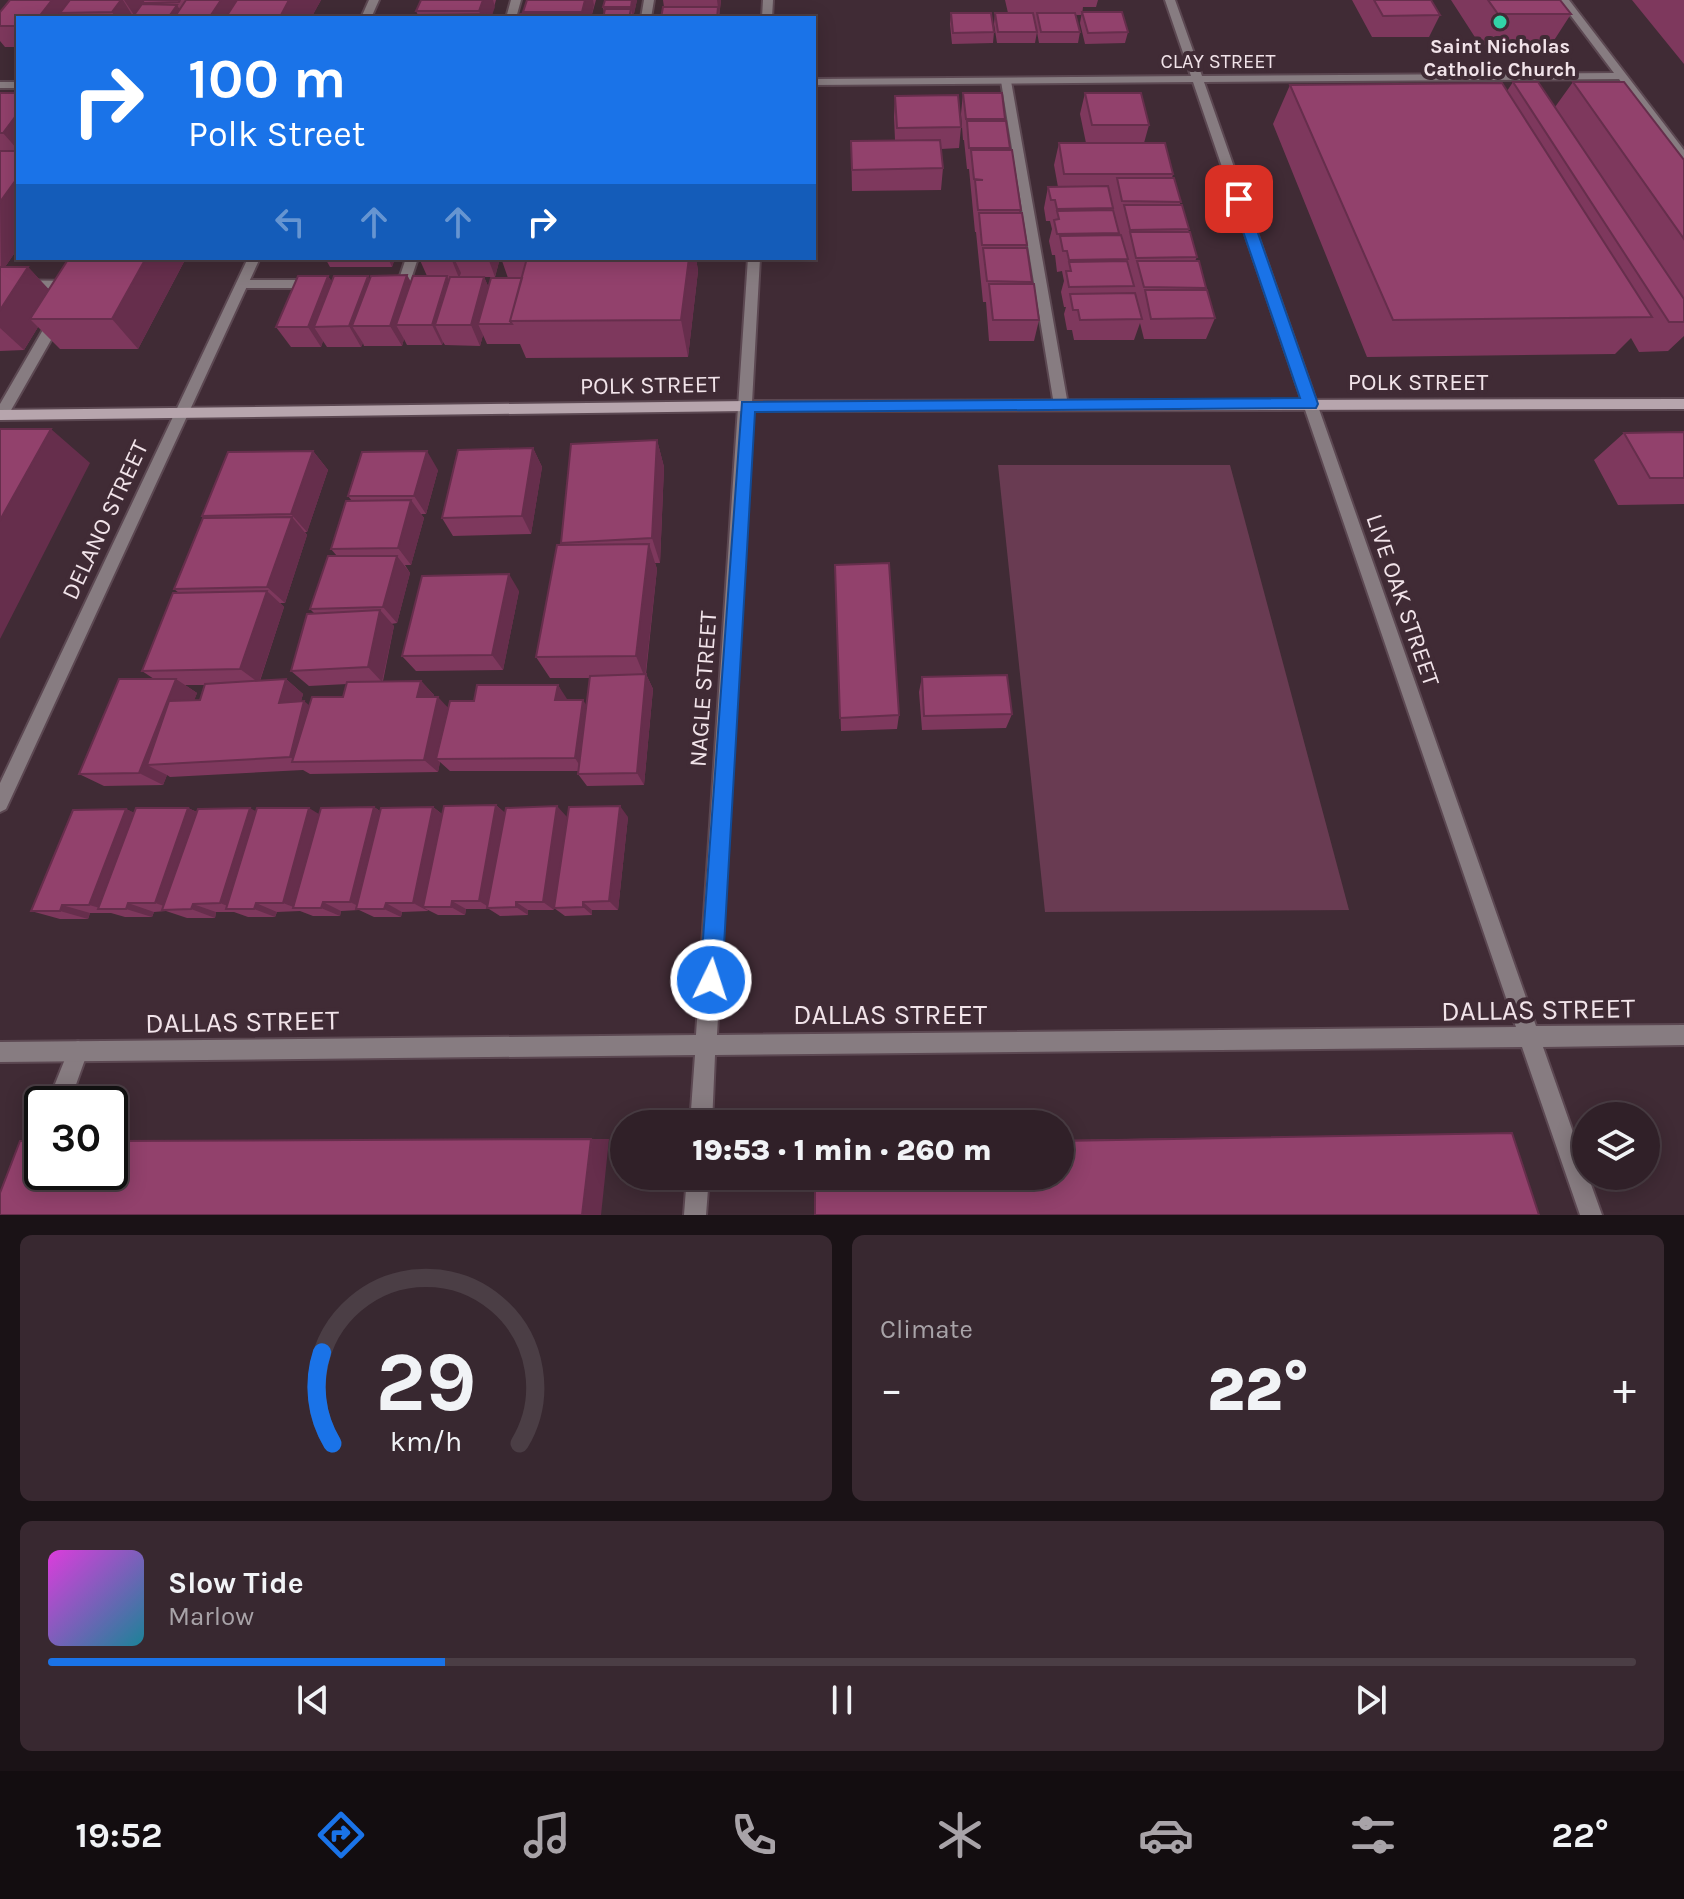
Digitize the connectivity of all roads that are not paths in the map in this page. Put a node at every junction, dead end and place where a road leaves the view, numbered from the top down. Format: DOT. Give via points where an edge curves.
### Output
graph roads {
  1 [pos="1170,0"];
  2 [pos="1564,0"];
  3 [pos="1621,76"];
  4 [pos="1197,79"];
  5 [pos="1006,81"];
  6 [pos="816,82"];
  7 [pos="1684,158"];
  8 [pos="253,260"];
  9 [pos="411,260"];
  10 [pos="754,260"];
  11 [pos="84,271"];
  12 [pos="0,284"];
  13 [pos="242,284"];
  14 [pos="331,285"];
  15 [pos="418,285"];
  16 [pos="69,297"];
  17 [pos="1310,404"];
  18 [pos="1684,404"];
  19 [pos="1061,405"];
  20 [pos="747,406"];
  21 [pos="182,413"];
  22 [pos="0,415"];
  23 [pos="0,803"];
  24 [pos="1684,1035"];
  25 [pos="1530,1038"];
  26 [pos="707,1044"];
  27 [pos="78,1051"];
  28 [pos="0,1052"];
  29 [pos="65,1086"];
  30 [pos="702,1110"];
  31 [pos="697,1190"];
  32 [pos="695,1215"];
  33 [pos="1591,1215"];
  1 -- 4 [label="street, LIVE OAK STREET"];
  2 -- 3 [label="street"];
  3 -- 4 [label="street, CLAY STREET"];
  3 -- 7 [label="street"];
  4 -- 5 [label="street, CLAY STREET"];
  4 -- 17 [label="street, LIVE OAK STREET"];
  5 -- 6 [label="street, CLAY STREET"];
  5 -- 19 [label="street"];
  8 -- 13 [label="street, DELANO STREET"];
  9 -- 15 [label="street" via="396,285"];
  10 -- 20 [label="street, NAGLE STREET"];
  11 -- 16 [label="street"];
  12 -- 16 [label="street"];
  13 -- 14 [label="street"];
  13 -- 21 [label="street, DELANO STREET"];
  16 -- 22 [label="street"];
  17 -- 18 [label="main road, POLK STREET"];
  17 -- 19 [label="main road, POLK STREET"];
  17 -- 25 [label="street, LIVE OAK STREET"];
  19 -- 20 [label="main road, POLK STREET"];
  20 -- 21 [label="main road, POLK STREET"];
  20 -- 26 [label="street, NAGLE STREET"];
  21 -- 22 [label="main road, POLK STREET"];
  21 -- 23 [label="street, DELANO STREET"];
  24 -- 25 [label="street, DALLAS STREET"];
  25 -- 26 [label="street, DALLAS STREET"];
  25 -- 33 [label="street, LIVE OAK STREET"];
  26 -- 27 [label="street, DALLAS STREET"];
  26 -- 30 [label="street, NAGLE STREET"];
  27 -- 28 [label="street, DALLAS STREET"];
  27 -- 29 [label="street"];
  31 -- 32 [label="street"];
}
